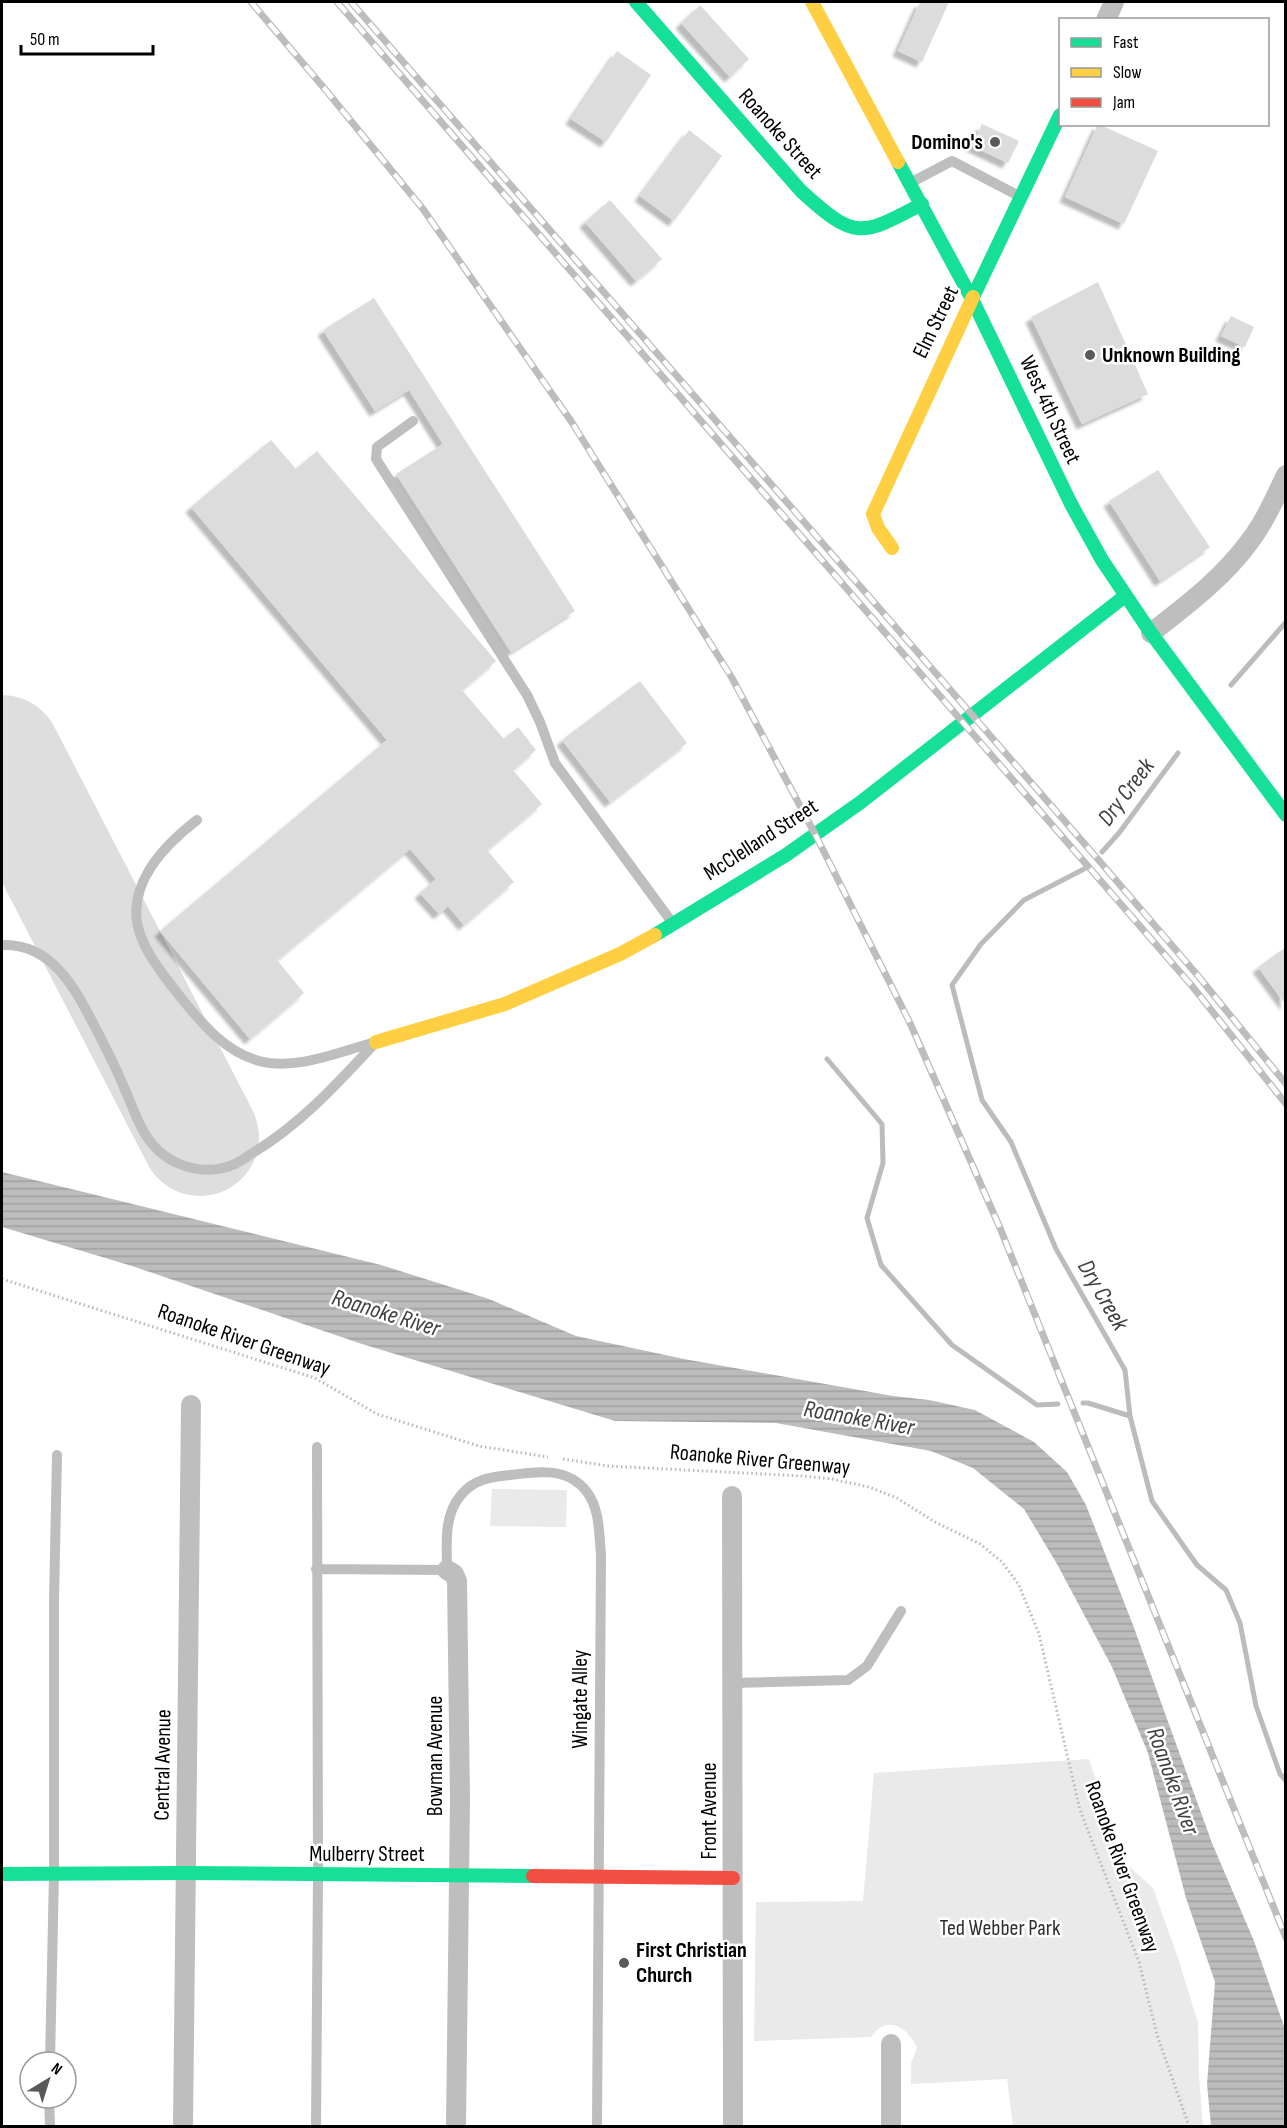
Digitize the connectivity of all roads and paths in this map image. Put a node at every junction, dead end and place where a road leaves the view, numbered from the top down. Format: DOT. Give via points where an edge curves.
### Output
graph roads {
  1 [pos="636,2"];
  2 [pos="812,2"];
  3 [pos="1114,2"];
  4 [pos="1107,18"];
  5 [pos="1059,117"];
  6 [pos="910,183"];
  7 [pos="1022,197"];
  8 [pos="922,204"];
  9 [pos="973,301"];
  10 [pos="413,421"];
  11 [pos="1286,476"];
  12 [pos="892,548"];
  13 [pos="1125,596"];
  14 [pos="1151,633"];
  15 [pos="1286,815"];
  16 [pos="197,820"];
  17 [pos="674,925"];
  18 [pos="2,945"];
  19 [pos="376,1042"];
  20 [pos="2,1279"];
  21 [pos="191,1405"];
  22 [pos="316,1447"];
  23 [pos="57,1455"];
  24 [pos="732,1496"];
  25 [pos="316,1569"];
  26 [pos="447,1570"];
  27 [pos="900,1611"];
  28 [pos="733,1683"];
  29 [pos="186,1873"];
  30 [pos="2,1874"];
  31 [pos="54,1874"];
  32 [pos="318,1874"];
  33 [pos="459,1875"];
  34 [pos="598,1876"];
  35 [pos="733,1878"];
  36 [pos="891,2044"];
  37 [pos="50,2050"];
  38 [pos="49,2110"];
  39 [pos="50,2127"];
  40 [pos="183,2127"];
  41 [pos="316,2127"];
  42 [pos="456,2127"];
  43 [pos="597,2127"];
  44 [pos="733,2127"];
  45 [pos="891,2127"];
  46 [pos="1189,2127"];
  1 -- 8 [label="street, Roanoke Street" via="801,191 822,209 845,225 870,229"];
  2 -- 6 [label="street, West 4th Street"];
  3 -- 4 [label="street"];
  5 -- 7 [label="street, Elm Street"];
  6 -- 7 [label="lane" via="952,161"];
  6 -- 8 [label="street, West 4th Street"];
  7 -- 9 [label="street, Elm Street"];
  8 -- 9 [label="street, West 4th Street"];
  9 -- 12 [label="street, Elm Street" via="873,514 878,532"];
  9 -- 13 [label="street, West 4th Street" via="1071,504"];
  10 -- 17 [label="lane" via="377,447 376,459 527,695 555,764"];
  11 -- 14 [label="street" via="1251,541 1228,568"];
  13 -- 14 [label="street, West 4th Street"];
  13 -- 17 [label="street, McClelland Street" via="861,802 786,855"];
  14 -- 15 [label="street, West 4th Street"];
  16 -- 19 [label="lane" via="163,850 146,873 137,905 141,938 198,1019 218,1039 261,1062 303,1061"];
  17 -- 19 [label="street, McClelland Street" via="620,954 505,1004"];
  18 -- 19 [label="lane" via="24,948 43,957 68,979 154,1146 167,1157 194,1168 224,1168 268,1144 301,1118"];
  20 -- 46 [label="path, Roanoke River Greenway" via="315,1378 377,1414 479,1446 608,1466 832,1479 897,1498 980,1544 1002,1562 1019,1585 1039,1634 1080,1810 1139,1962 1157,2035"];
  21 -- 29 [label="street, Central Avenue"];
  22 -- 25 [label="lane"];
  23 -- 31 [label="lane"];
  24 -- 28 [label="street, Front Avenue"];
  25 -- 26 [label="lane"];
  25 -- 32 [label="lane"];
  26 -- 33 [label="street, Bowman Avenue" via="457,1581"];
  26 -- 34 [label="lane, Wingate Alley" via="446,1532 452,1509 460,1495 484,1478 536,1471 556,1473 577,1482 594,1504 601,1555"];
  27 -- 28 [label="lane" via="867,1666 848,1680"];
  28 -- 35 [label="street, Front Avenue"];
  29 -- 31 [label="street, Mulberry Street"];
  29 -- 32 [label="street, Mulberry Street"];
  29 -- 40 [label="street, Central Avenue"];
  30 -- 31 [label="street, Mulberry Street"];
  31 -- 37 [label="lane"];
  32 -- 33 [label="street, Mulberry Street"];
  32 -- 41 [label="lane"];
  33 -- 34 [label="street, Mulberry Street"];
  33 -- 42 [label="street, Bowman Avenue"];
  34 -- 35 [label="street, Mulberry Street"];
  34 -- 43 [label="lane, Wingate Alley"];
  35 -- 44 [label="street, Front Avenue"];
  36 -- 45 [label="street"];
  38 -- 39 [label="lane"];
}
